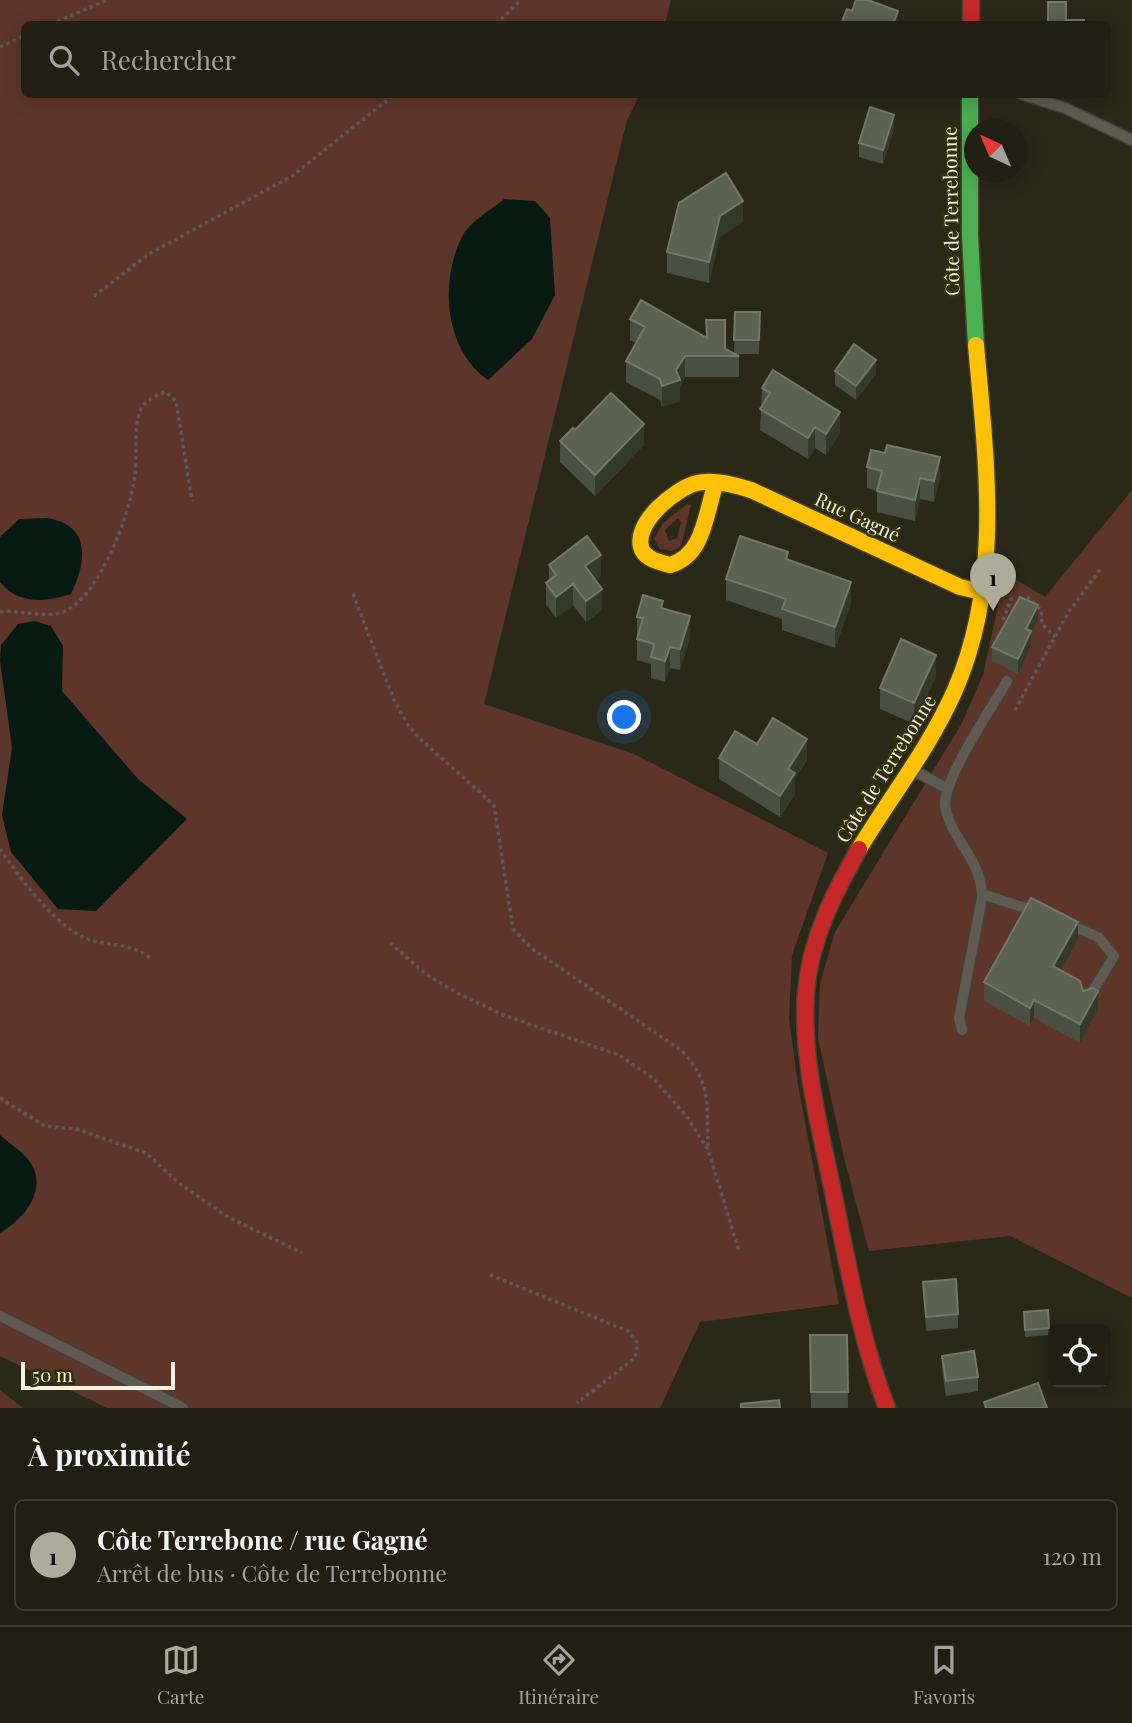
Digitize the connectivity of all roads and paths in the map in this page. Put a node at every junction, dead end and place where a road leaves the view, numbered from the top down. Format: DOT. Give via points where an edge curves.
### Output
graph roads {
  1 [pos="107,0"];
  2 [pos="521,0"];
  3 [pos="971,0"];
  4 [pos="58,21"];
  5 [pos="499,21"];
  6 [pos="971,21"];
  7 [pos="21,37"];
  8 [pos="0,47"];
  9 [pos="390,98"];
  10 [pos="970,98"];
  11 [pos="1035,98"];
  12 [pos="1132,140"];
  13 [pos="94,296"];
  14 [pos="716,483"];
  15 [pos="192,501"];
  16 [pos="1101,568"];
  17 [pos="982,592"];
  18 [pos="353,594"];
  19 [pos="1013,595"];
  20 [pos="1027,597"];
  21 [pos="1010,607"];
  22 [pos="0,612"];
  23 [pos="1055,637"];
  24 [pos="1007,681"];
  25 [pos="1015,710"];
  26 [pos="913,769"];
  27 [pos="948,789"];
  28 [pos="0,849"];
  29 [pos="982,894"];
  30 [pos="390,943"];
  31 [pos="152,960"];
  32 [pos="1086,1003"];
  33 [pos="962,1030"];
  34 [pos="0,1098"];
  35 [pos="708,1150"];
  36 [pos="738,1251"];
  37 [pos="302,1253"];
  38 [pos="490,1275"];
  39 [pos="0,1316"];
  40 [pos="577,1403"];
  41 [pos="183,1408"];
  42 [pos="887,1408"];
  1 -- 4 [label="path"];
  2 -- 5 [label="path"];
  3 -- 6 [label="main road"];
  7 -- 8 [label="path"];
  9 -- 13 [label="path" via="292,176 149,254"];
  10 -- 17 [label="main road, Côte de Terrebonne" via="970,256 986,528"];
  11 -- 12 [label="lane" via="1065,107"];
  14 -- 14 [label="main road, Rue Gagné" via="688,486 651,514 640,535 649,556 670,565 690,557"];
  14 -- 17 [label="main road, Rue Gagné" via="751,490 960,587"];
  15 -- 22 [label="path" via="176,401 165,393 151,397 140,411 134,482 112,550 88,592 70,609 54,615"];
  16 -- 23 [label="path"];
  17 -- 26 [label="main road, Côte de Terrebonne" via="956,692"];
  18 -- 35 [label="path" via="408,725 494,805 513,929 531,948 682,1051 698,1067 707,1093"];
  19 -- 21 [label="path"];
  20 -- 23 [label="path" via="1041,610 1047,632"];
  23 -- 25 [label="path"];
  24 -- 27 [label="lane"];
  26 -- 27 [label="lane"];
  26 -- 42 [label="main road, Côte de Terrebonne" via="857,853 828,908 811,961 806,1002 810,1069 832,1184 870,1359"];
  27 -- 29 [label="lane" via="946,813 979,870"];
  28 -- 31 [label="path" via="19,877 82,937 127,946"];
  29 -- 32 [label="lane" via="1055,918 1103,941 1114,956"];
  29 -- 33 [label="lane" via="959,1018"];
  30 -- 35 [label="path" via="427,975 461,995 638,1065 687,1117"];
  34 -- 37 [label="path" via="46,1126 114,1139 146,1153 180,1184 228,1217"];
  35 -- 36 [label="path"];
  38 -- 40 [label="path" via="628,1331 638,1343 635,1358"];
  39 -- 41 [label="lane"];
}
